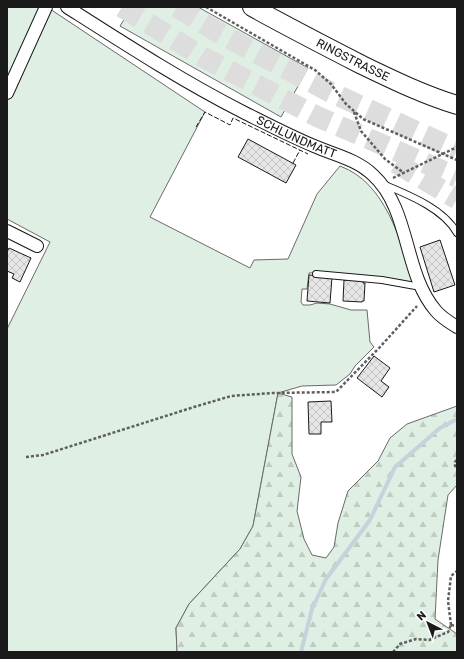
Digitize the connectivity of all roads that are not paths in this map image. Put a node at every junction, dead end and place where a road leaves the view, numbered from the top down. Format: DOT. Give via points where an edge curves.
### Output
graph roads {
  1 [pos="46,7"];
  2 [pos="67,7"];
  3 [pos="252,7"];
  4 [pos="7,93"];
  5 [pos="457,105"];
  6 [pos="382,184"];
  7 [pos="7,231"];
  8 [pos="457,233"];
  9 [pos="37,246"];
  10 [pos="316,274"];
  11 [pos="424,292"];
  12 [pos="456,325"];
  1 -- 4 [label="street"];
  2 -- 6 [label="street, SCHLUNDMATT" via="197,88 289,135 353,161"];
  3 -- 5 [label="main road, RINGSTRASSE" via="427,96"];
  6 -- 8 [label="lane" via="434,209 450,222"];
  6 -- 11 [label="street, SCHLUNDMATT" via="397,212"];
  7 -- 9 [label="street"];
  10 -- 11 [label="lane" via="382,280"];
  11 -- 12 [label="street, SCHLUNDMATT" via="441,316"];
}
